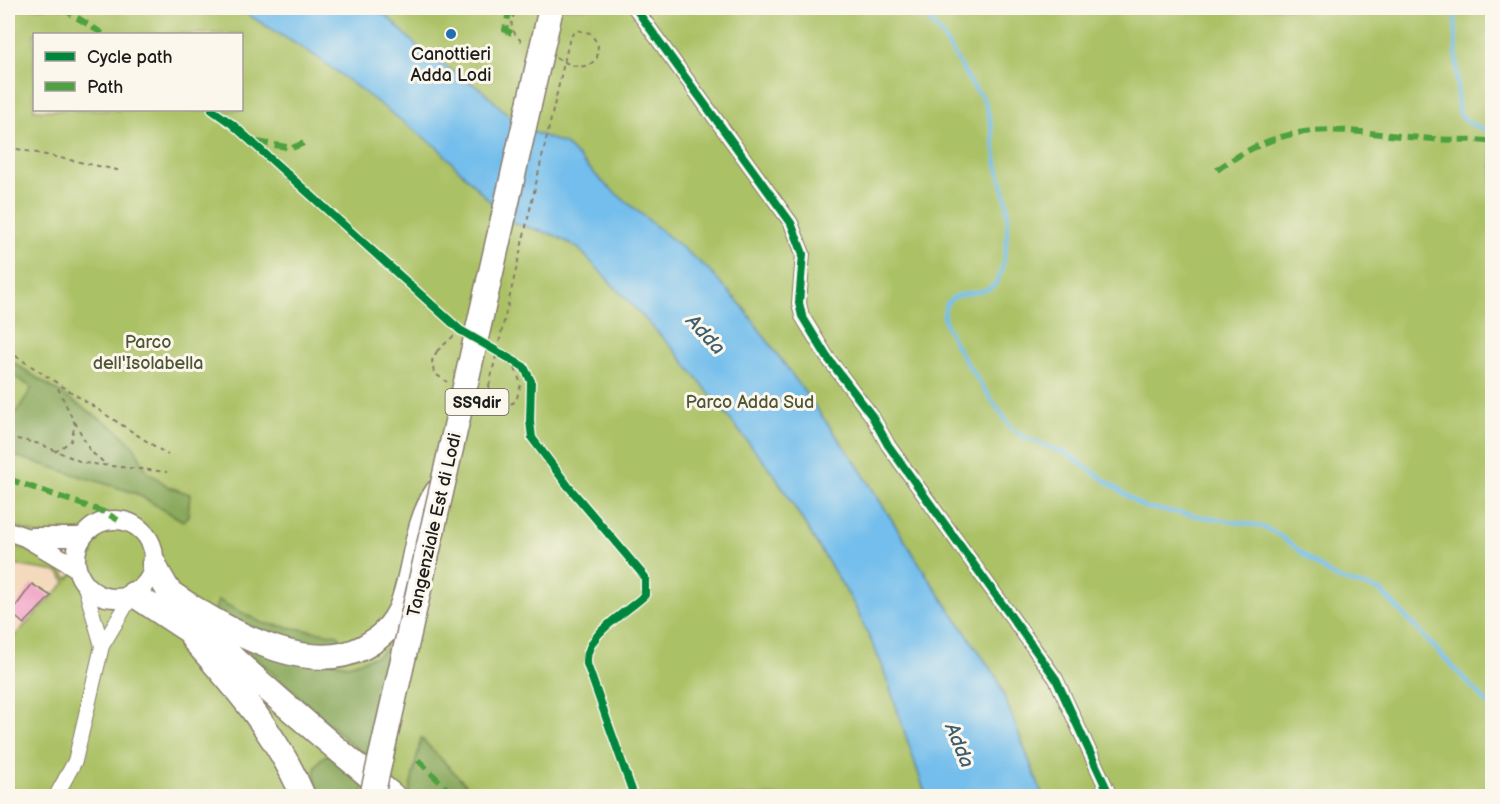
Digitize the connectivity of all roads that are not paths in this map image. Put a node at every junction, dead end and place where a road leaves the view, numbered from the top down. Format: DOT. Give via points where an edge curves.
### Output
graph roads {
  1 [pos="551,8"];
  2 [pos="566,8"];
  3 [pos="635,8"];
  4 [pos="443,482"];
  5 [pos="8,531"];
  6 [pos="25,537"];
  7 [pos="83,537"];
  8 [pos="154,564"];
  9 [pos="81,576"];
  10 [pos="168,591"];
  11 [pos="134,594"];
  12 [pos="172,619"];
  13 [pos="102,646"];
  14 [pos="257,681"];
  15 [pos="56,796"];
  16 [pos="303,796"];
  17 [pos="372,796"];
  18 [pos="388,796"];
  19 [pos="393,796"];
  20 [pos="1110,796"];
  1 -- 4 [label="highway, Tangenziale Est di Lodi / SS9dir, bridge"];
  2 -- 18 [label="highway, Tangenziale Est di Lodi / SS9dir"];
  3 -- 20 [label="street" via="791,223 803,254 799,303 808,329 1056,679"];
  4 -- 10 [label="highway, bridge" via="422,520 405,594 388,629 370,644 344,656 303,655 252,639 223,626"];
  4 -- 17 [label="highway, Tangenziale Est di Lodi / SS9dir, bridge"];
  5 -- 6 [label="street"];
  6 -- 7 [label="street"];
  6 -- 9 [label="street"];
  7 -- 8 [label="street" via="104,522 130,523 149,540"];
  7 -- 9 [label="street" via="76,557"];
  8 -- 10 [label="highway"];
  8 -- 11 [label="street" via="144,587"];
  9 -- 11 [label="street" via="94,592 107,598"];
  9 -- 13 [label="street"];
  10 -- 14 [label="highway"];
  11 -- 12 [label="highway"];
  11 -- 13 [label="street"];
  12 -- 14 [label="highway"];
  12 -- 16 [label="highway" via="252,708"];
  13 -- 15 [label="street" via="75,761"];
  14 -- 19 [label="highway"];
}
